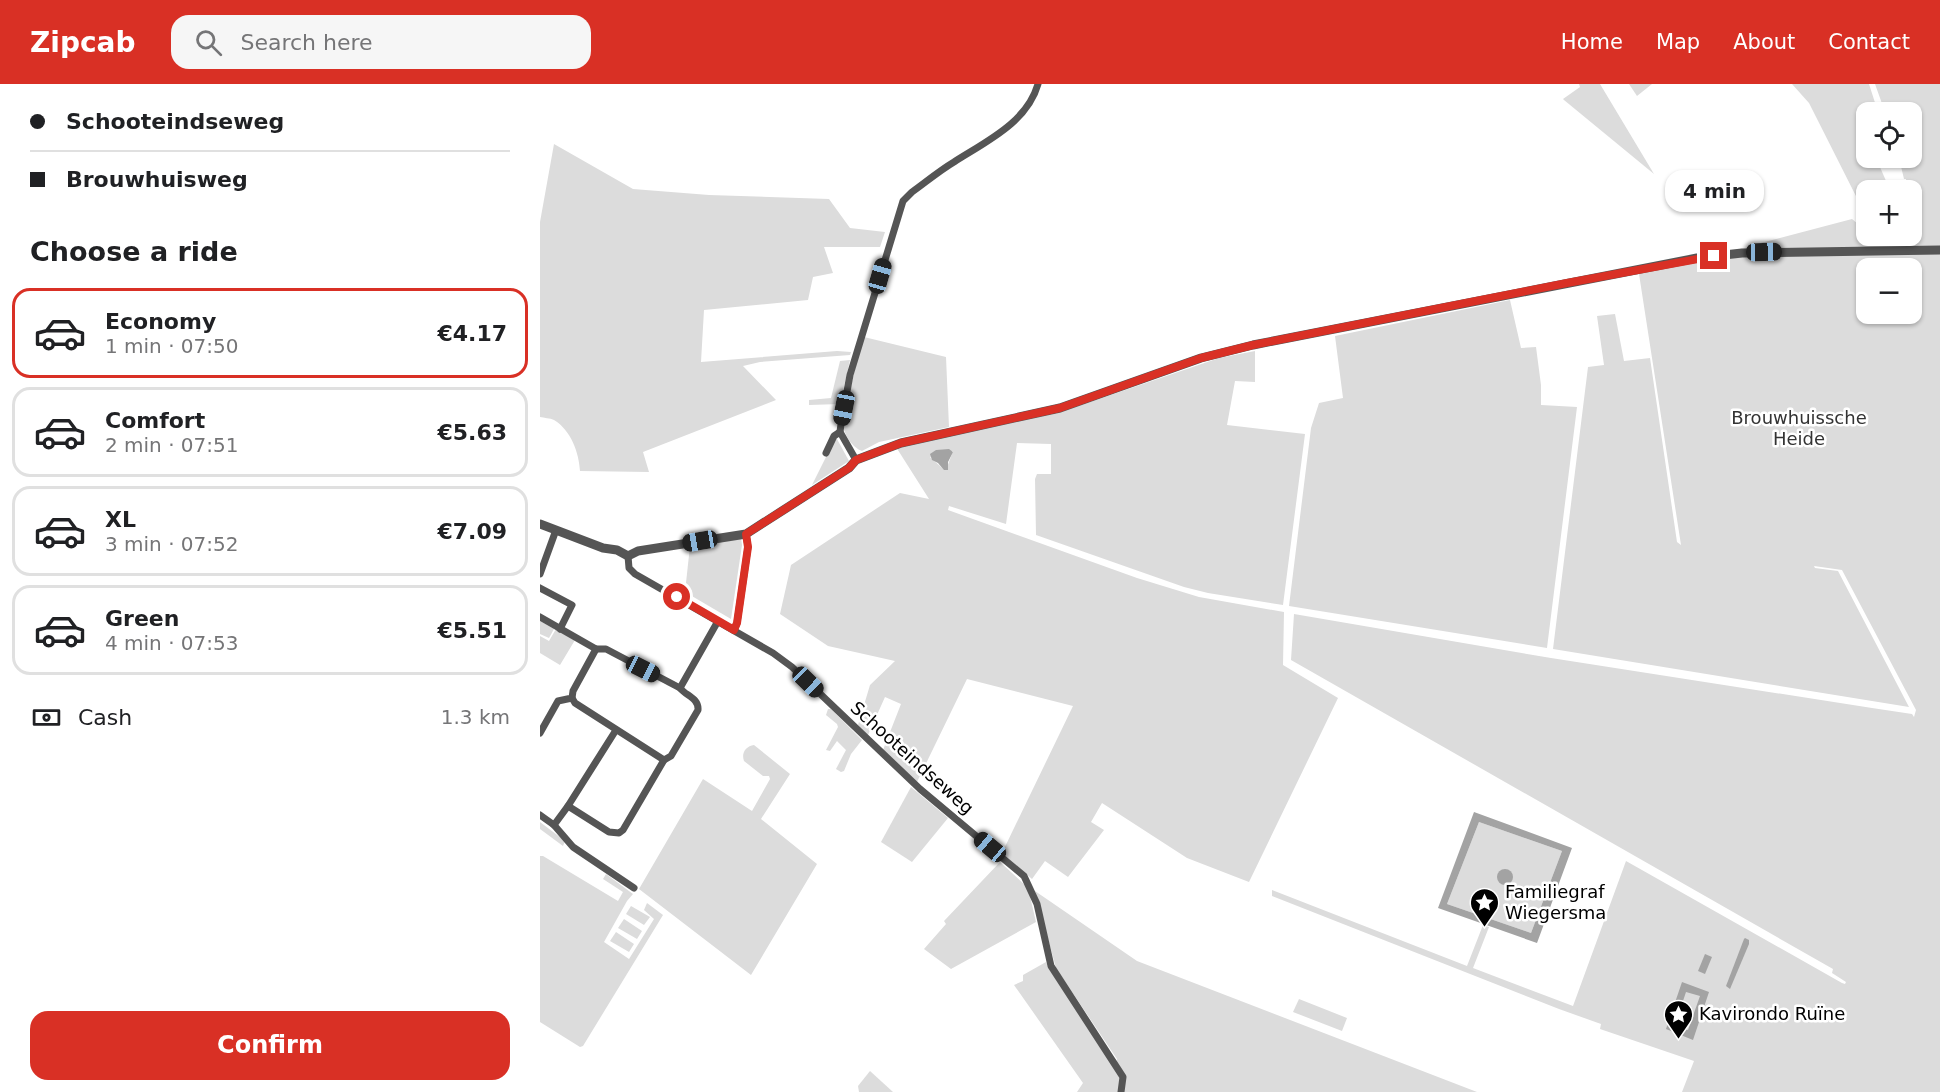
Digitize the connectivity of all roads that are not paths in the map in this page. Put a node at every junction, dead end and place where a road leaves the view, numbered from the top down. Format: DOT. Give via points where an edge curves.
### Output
graph roads {
  1 [pos="1038,84"];
  2 [pos="1940,250"];
  3 [pos="840,432"];
  4 [pos="826,453"];
  5 [pos="856,460"];
  6 [pos="540,524"];
  7 [pos="556,530"];
  8 [pos="746,534"];
  9 [pos="628,556"];
  10 [pos="540,574"];
  11 [pos="540,588"];
  12 [pos="540,617"];
  13 [pos="718,621"];
  14 [pos="560,628"];
  15 [pos="734,630"];
  16 [pos="596,649"];
  17 [pos="680,688"];
  18 [pos="572,698"];
  19 [pos="616,730"];
  20 [pos="540,733"];
  21 [pos="664,759"];
  22 [pos="568,806"];
  23 [pos="540,815"];
  24 [pos="554,825"];
  25 [pos="634,888"];
  26 [pos="1121,1092"];
  1 -- 3 [label="street" via="1020,116 903,201 850,375"];
  2 -- 5 [label="street" via="1742,253 1696,258 1229,351 1060,408 901,443"];
  3 -- 4 [label="street"];
  3 -- 5 [label="street"];
  5 -- 8 [label="street"];
  6 -- 7 [label="street"];
  7 -- 9 [label="street"];
  7 -- 10 [label="street"];
  8 -- 9 [label="street" via="638,551"];
  8 -- 15 [label="street" via="748,547"];
  9 -- 13 [label="street, Schooteindseweg" via="635,574"];
  11 -- 14 [label="street" via="572,605"];
  12 -- 14 [label="street"];
  13 -- 15 [label="street, Schooteindseweg"];
  13 -- 17 [label="street"];
  14 -- 16 [label="street"];
  15 -- 26 [label="street, Schooteindseweg" via="792,667 920,789 1024,876 1037,903 1052,966 1124,1077"];
  16 -- 17 [label="street" via="606,649"];
  16 -- 18 [label="street"];
  17 -- 21 [label="street" via="696,700 698,710 671,756"];
  18 -- 19 [label="street"];
  18 -- 20 [label="street" via="558,701"];
  19 -- 21 [label="street"];
  19 -- 22 [label="street"];
  21 -- 22 [label="street" via="619,833 609,832"];
  22 -- 24 [label="street"];
  23 -- 24 [label="street"];
  24 -- 25 [label="street" via="573,847"];
}
